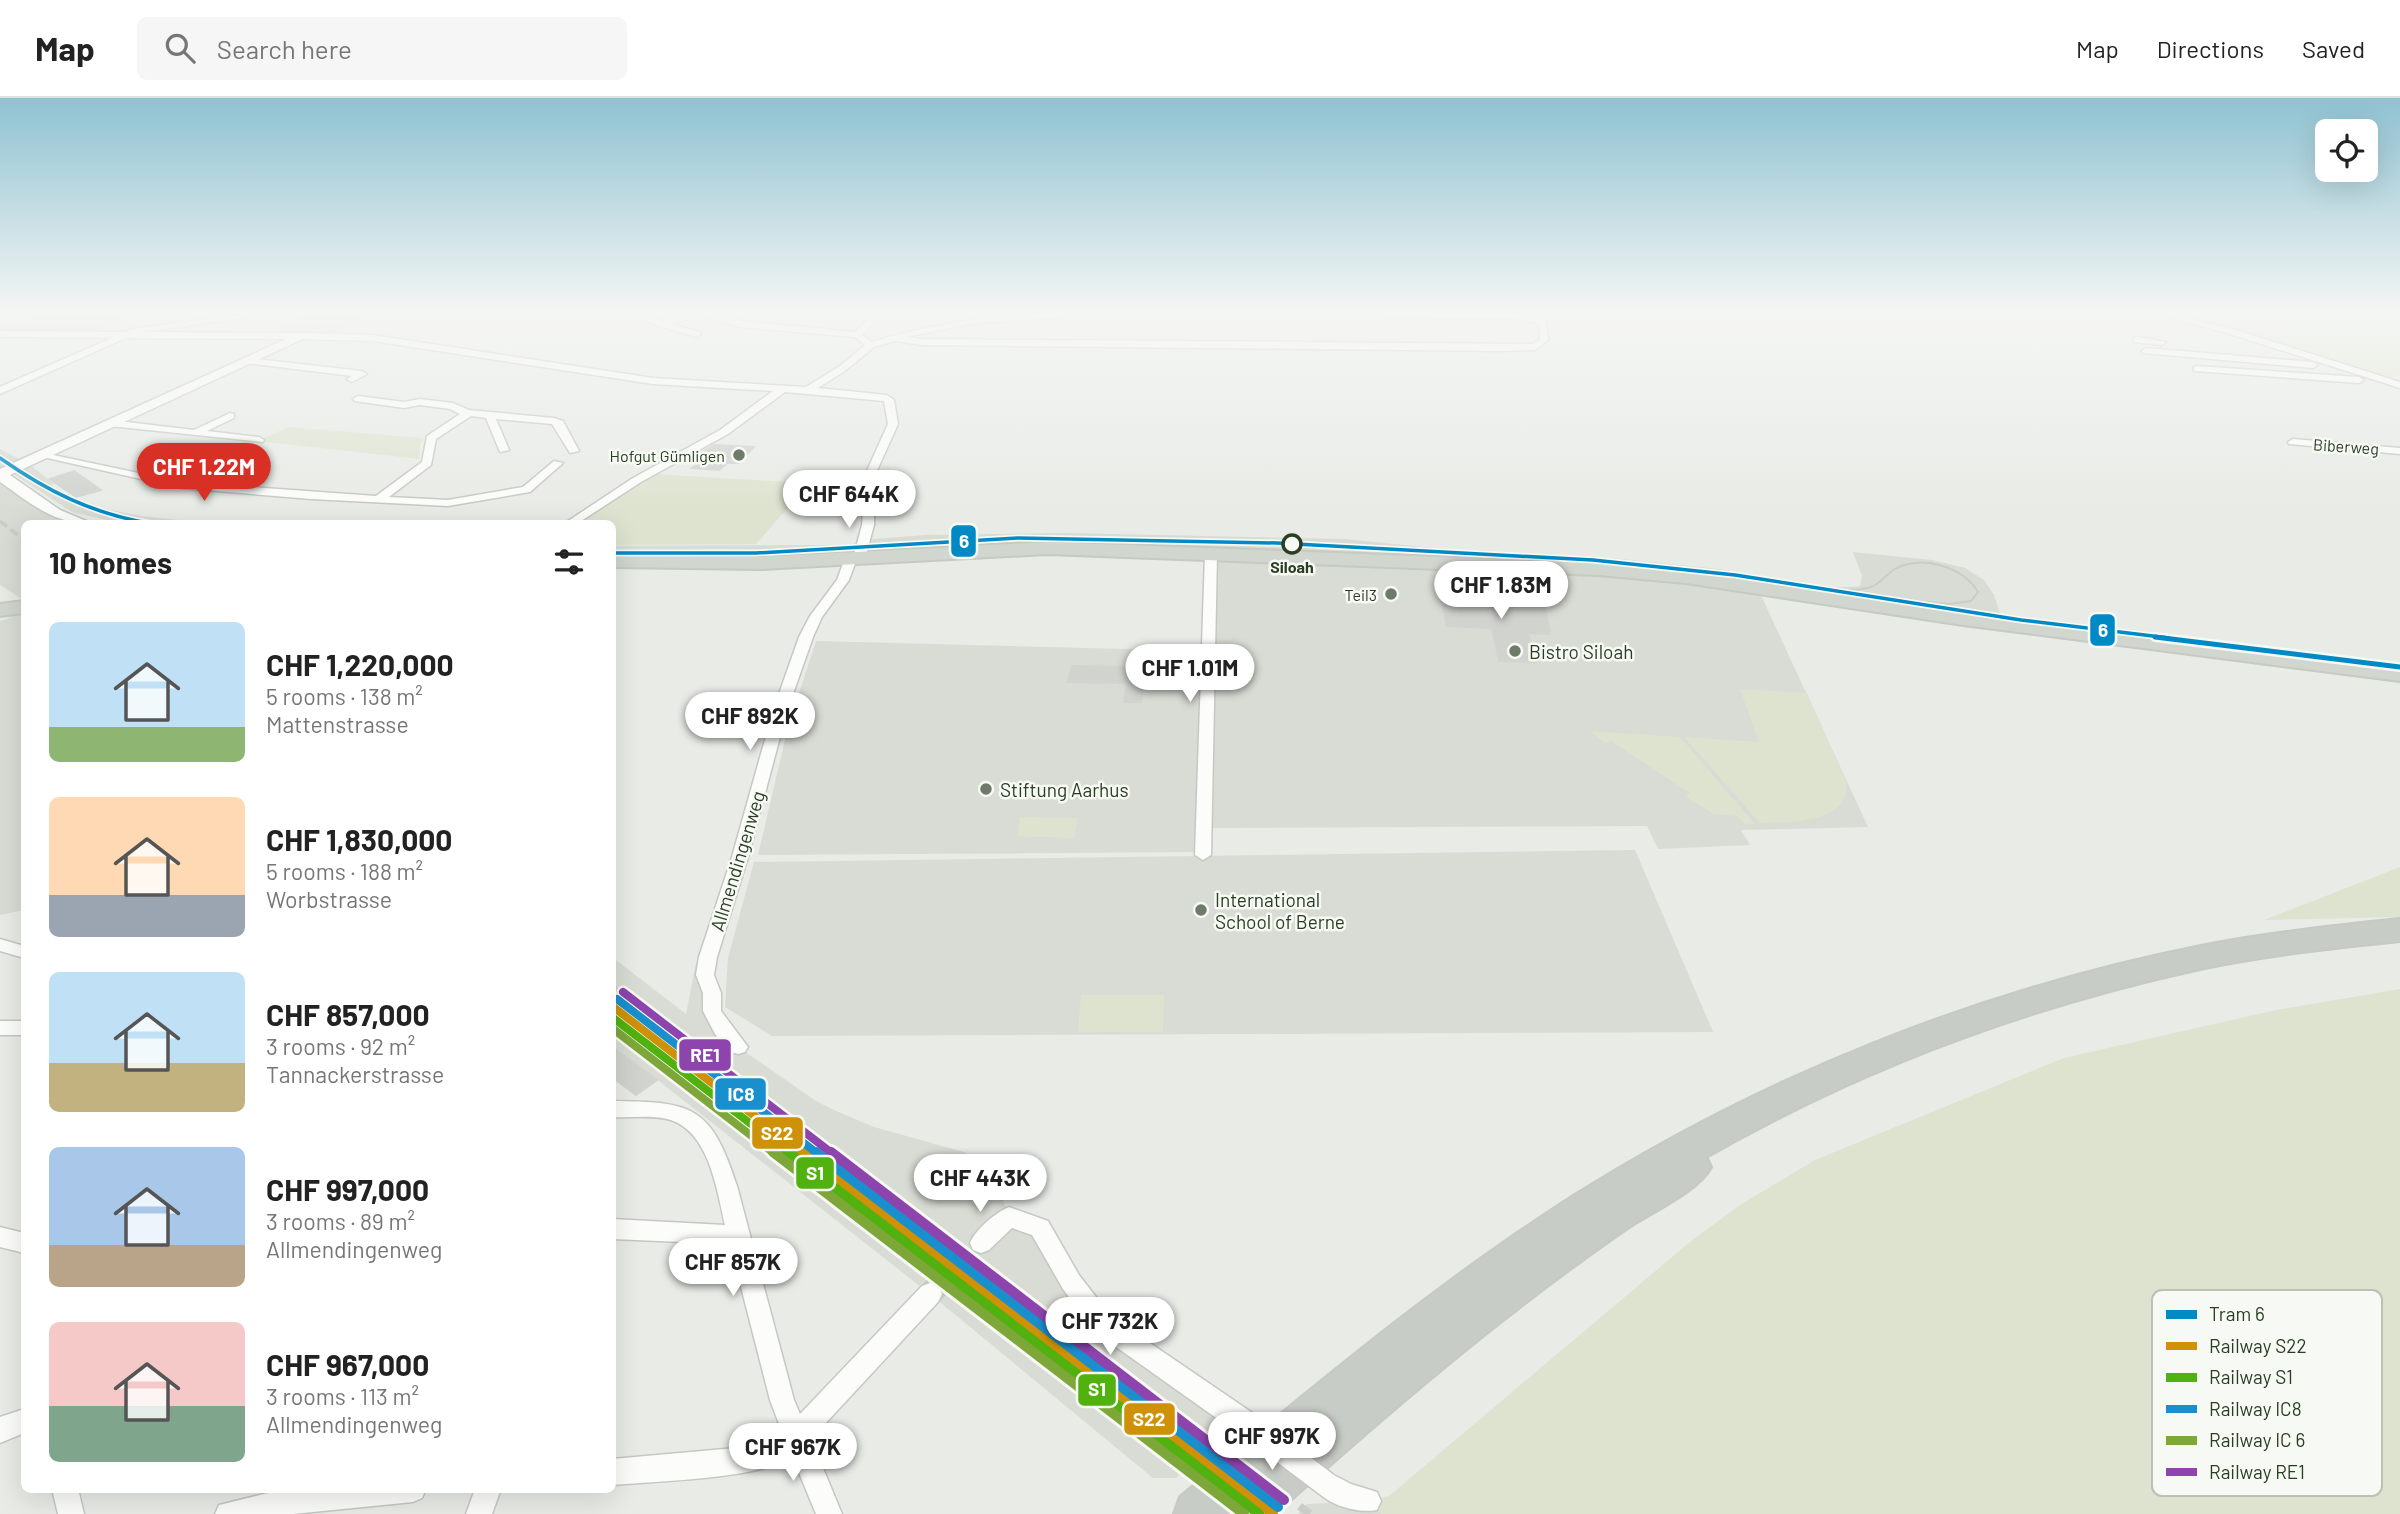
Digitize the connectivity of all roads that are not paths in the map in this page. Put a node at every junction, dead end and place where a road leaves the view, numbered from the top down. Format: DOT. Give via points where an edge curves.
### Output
graph roads {
  1 [pos="28,378"];
  2 [pos="210,378"];
  3 [pos="634,378"];
  4 [pos="827,378"];
  5 [pos="2330,378"];
  6 [pos="2375,378"];
  7 [pos="2400,378"];
  8 [pos="2387,382"];
  9 [pos="2400,386"];
  10 [pos="782,389"];
  11 [pos="808,390"];
  12 [pos="0,391"];
  13 [pos="358,399"];
  14 [pos="469,412"];
  15 [pos="490,415"];
  16 [pos="230,416"];
  17 [pos="110,423"];
  18 [pos="195,433"];
  19 [pos="259,440"];
  20 [pos="2293,442"];
  21 [pos="503,450"];
  22 [pos="574,451"];
  23 [pos="2400,451"];
  24 [pos="39,455"];
  25 [pos="558,463"];
  26 [pos="0,475"];
  27 [pos="378,500"];
  28 [pos="75,520"];
  29 [pos="576,520"];
  30 [pos="1211,554"];
  31 [pos="855,558"];
  32 [pos="616,561"];
  33 [pos="21,607"];
  34 [pos="0,608"];
  35 [pos="2400,674"];
  36 [pos="1203,855"];
  37 [pos="2400,930"];
  38 [pos="2400,941"];
  39 [pos="0,1028"];
  40 [pos="21,1028"];
  41 [pos="738,1047"];
  42 [pos="616,1109"];
  43 [pos="616,1229"];
  44 [pos="739,1236"];
  45 [pos="0,1237"];
  46 [pos="21,1242"];
  47 [pos="981,1243"];
  48 [pos="930,1294"];
  49 [pos="21,1422"];
  50 [pos="0,1430"];
  51 [pos="797,1436"];
  52 [pos="616,1472"];
  53 [pos="66,1493"];
  54 [pos="368,1493"];
  55 [pos="487,1493"];
  56 [pos="1368,1501"];
  57 [pos="71,1514"];
  58 [pos="228,1514"];
  59 [pos="479,1514"];
  60 [pos="830,1514"];
  61 [pos="1196,1514"];
  62 [pos="1240,1514"];
  1 -- 12 [label="street"];
  2 -- 17 [label="street"];
  3 -- 10 [label="street"];
  4 -- 11 [label="street"];
  5 -- 8 [label="street"];
  6 -- 8 [label="street"];
  7 -- 8 [label="street"];
  8 -- 9 [label="street"];
  10 -- 11 [label="street"];
  10 -- 29 [label="street" via="724,432"];
  11 -- 31 [label="street, Allmendingenweg" via="887,399 891,406 893,424 870,475 868,525"];
  13 -- 14 [label="street" via="404,405 420,402"];
  14 -- 15 [label="street"];
  14 -- 27 [label="street" via="431,438 427,463"];
  15 -- 21 [label="street"];
  15 -- 22 [label="street" via="559,423"];
  16 -- 18 [label="street"];
  17 -- 18 [label="street"];
  17 -- 24 [label="street"];
  18 -- 19 [label="street"];
  20 -- 23 [label="street, Biberweg"];
  24 -- 26 [label="street"];
  24 -- 27 [label="street" via="181,485"];
  25 -- 27 [label="street" via="519,492 448,503"];
  26 -- 28 [label="street" via="55,513"];
  30 -- 31 [label="main road" via="1046,548"];
  30 -- 35 [label="main road" via="1658,574 1963,619"];
  30 -- 36 [label="street"];
  31 -- 32 [label="main road" via="719,564"];
  31 -- 41 [label="street, Allmendingenweg" via="806,637 708,957 705,975 712,993 712,1012"];
  33 -- 34 [label="main road"];
  37 -- 61 [label="highway" via="2221,953 2057,991 1919,1038 1781,1098 1647,1171 1526,1252 1393,1351"];
  38 -- 62 [label="highway" via="2233,964 2069,1003 1931,1049 1794,1110 1660,1186 1539,1270 1409,1370"];
  39 -- 40 [label="street"];
  42 -- 44 [label="street" via="663,1110 683,1116 704,1132 721,1169"];
  43 -- 44 [label="street"];
  44 -- 51 [label="street" via="782,1400"];
  45 -- 46 [label="street"];
  47 -- 56 [label="street, bridge" via="1009,1217 1040,1228 1094,1314 1120,1336 1326,1484 1346,1496"];
  48 -- 51 [label="street"];
  49 -- 50 [label="street"];
  51 -- 52 [label="street" via="775,1454 747,1460"];
  51 -- 60 [label="street"];
  53 -- 57 [label="street"];
  54 -- 58 [label="street"];
  55 -- 59 [label="street"];
}
